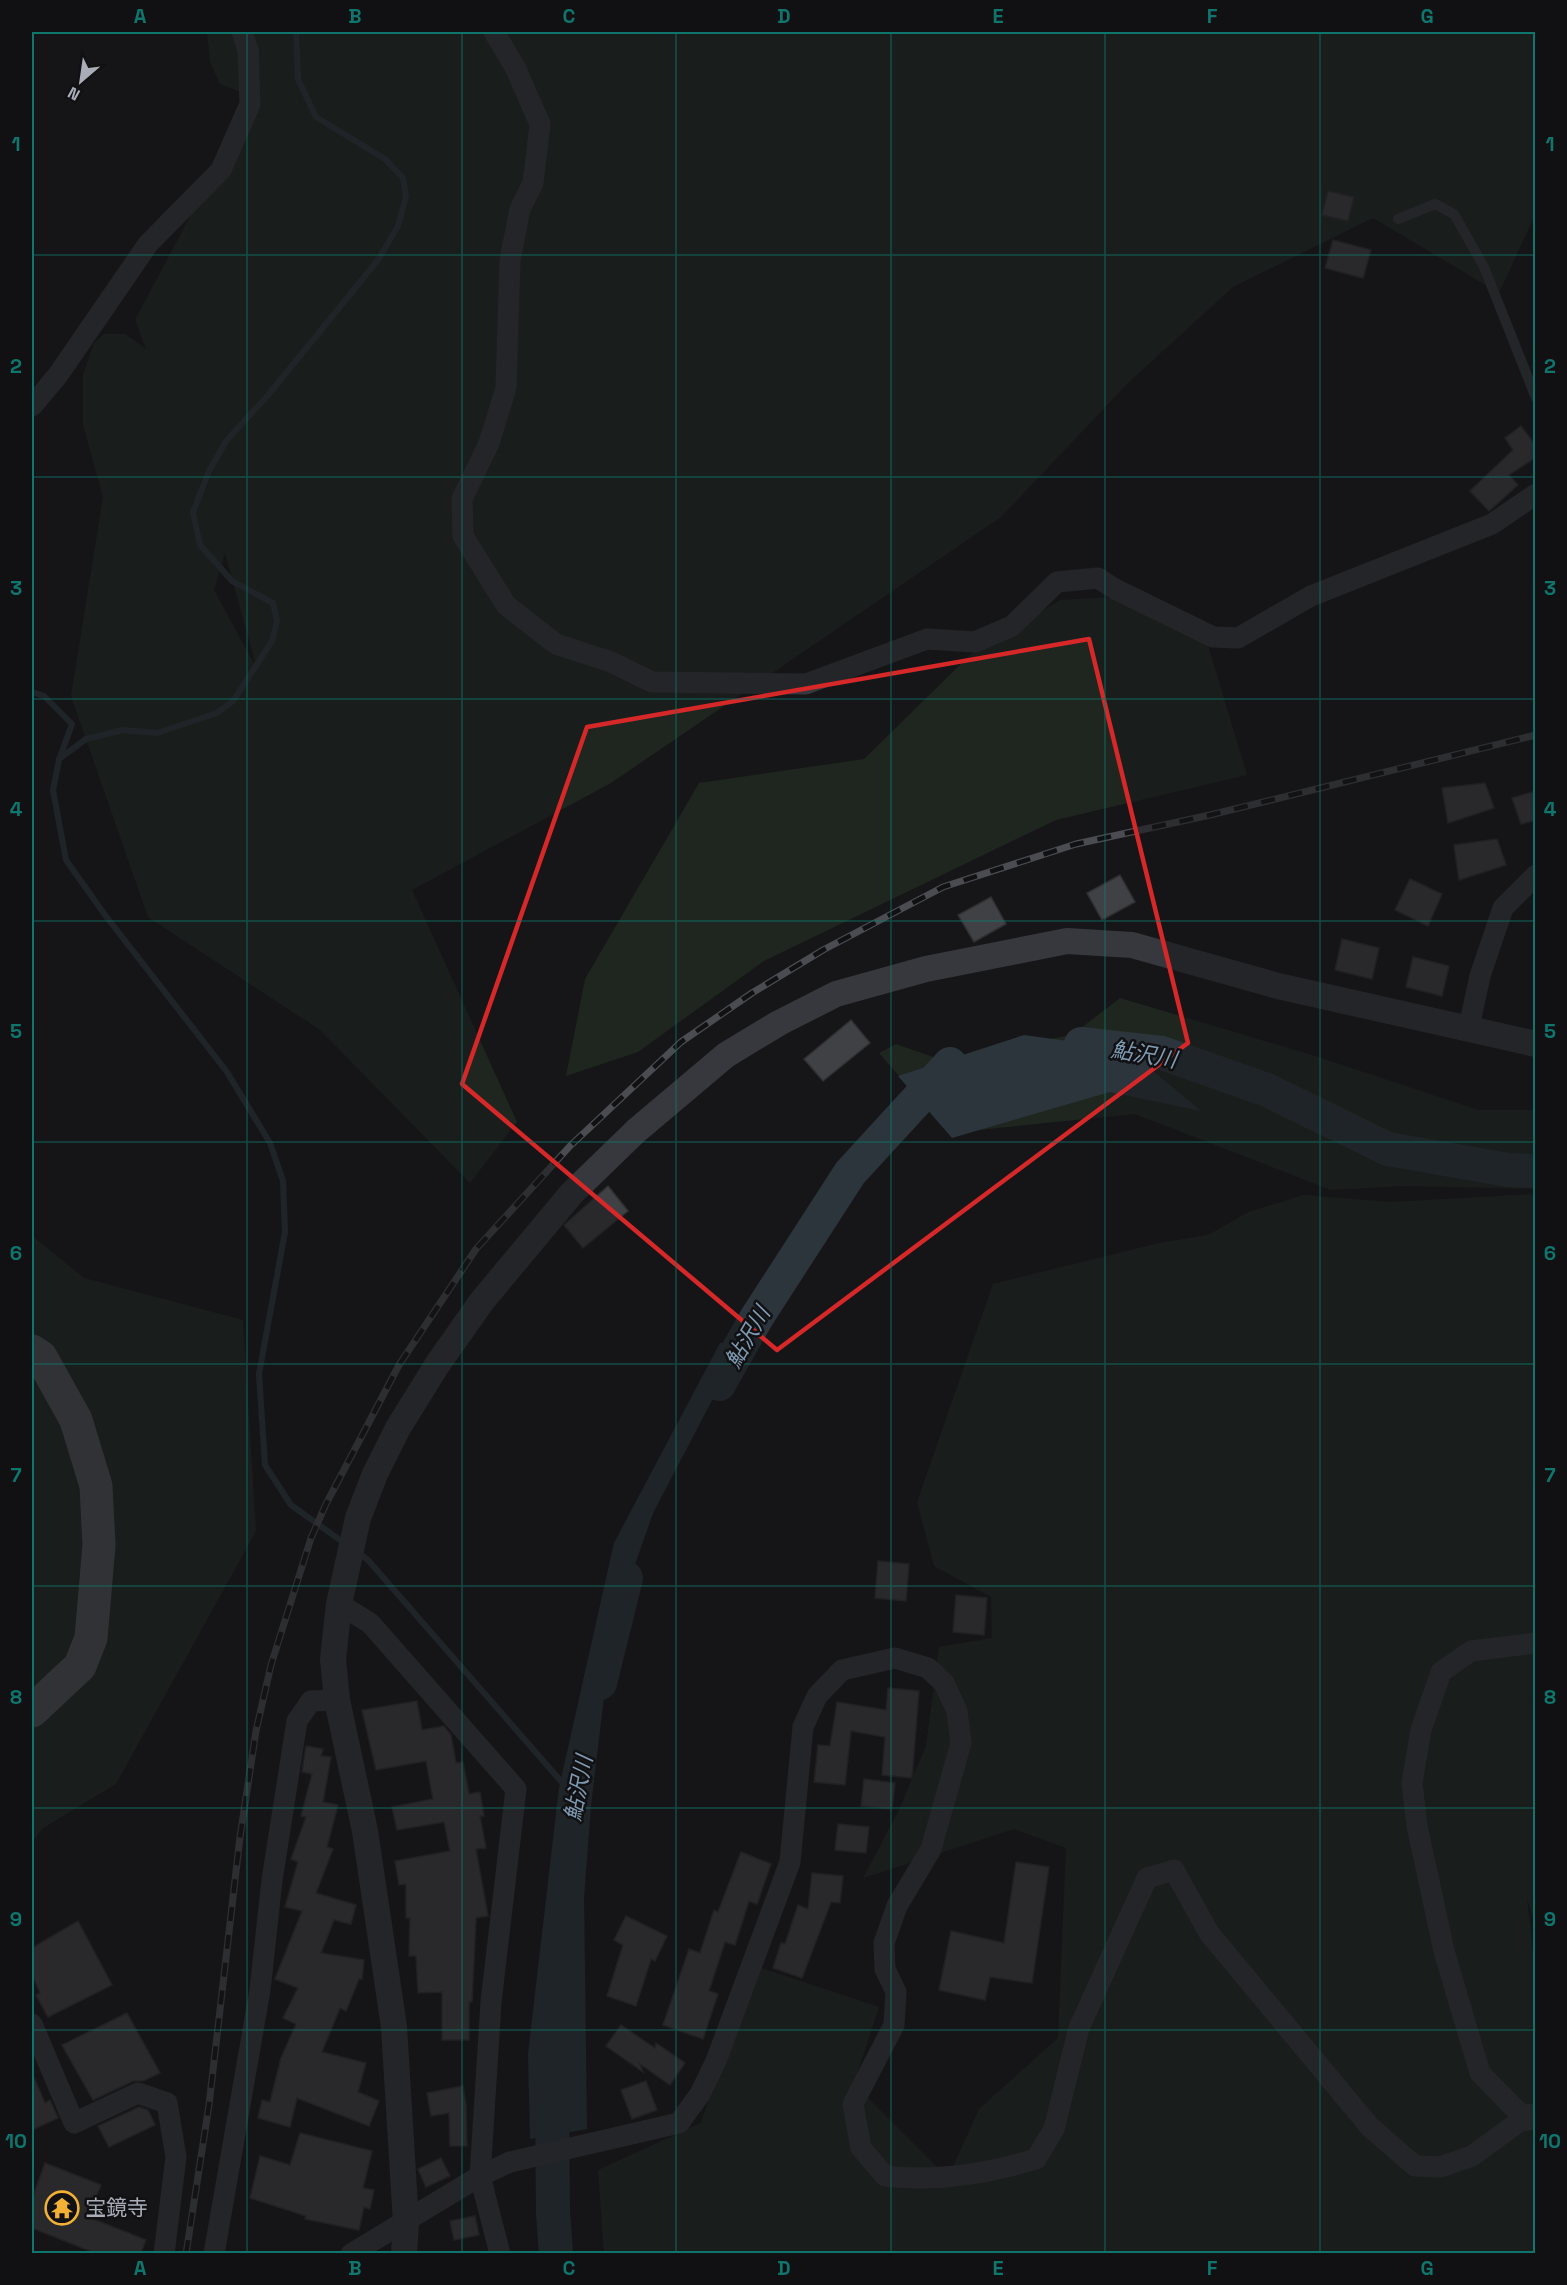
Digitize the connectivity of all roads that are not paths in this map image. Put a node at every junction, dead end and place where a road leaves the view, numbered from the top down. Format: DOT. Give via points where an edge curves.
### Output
graph roads {
  1 [pos="242,32"];
  2 [pos="494,32"];
  3 [pos="1398,219"];
  4 [pos="1536,398"];
  5 [pos="32,405"];
  6 [pos="1536,494"];
  7 [pos="1536,874"];
  8 [pos="1469,1027"];
  9 [pos="1536,1044"];
  10 [pos="32,1351"];
  11 [pos="339,1604"];
  12 [pos="1536,1642"];
  13 [pos="337,1700"];
  14 [pos="32,1711"];
  15 [pos="32,2024"];
  16 [pos="1530,2117"];
  17 [pos="480,2176"];
  18 [pos="406,2223"];
  19 [pos="164,2253"];
  20 [pos="214,2253"];
  21 [pos="351,2253"];
  22 [pos="404,2253"];
  23 [pos="500,2253"];
  1 -- 5 [label="street" via="248,50 250,105 222,170 148,244 58,375"];
  2 -- 6 [label="street" via="515,67 540,124 533,183 520,208 510,260 506,388 489,443 462,499 463,536 506,605 556,644 611,662 652,682 806,684 927,639 975,642 1012,626 1057,582 1098,578 1213,637 1238,638 1311,596 1492,524"];
  3 -- 4 [label="lane" via="1435,204 1454,214 1484,267"];
  7 -- 8 [label="street" via="1503,908 1479,976"];
  8 -- 9 [label="street"];
  8 -- 11 [label="street" via="1278,986 1131,945 1067,941 926,969 836,994 779,1023 726,1055 636,1131 572,1192 482,1301 437,1365 375,1474 358,1518"];
  10 -- 14 [label="main road" via="40,1357 76,1420 96,1486 99,1545 91,1638 80,1666"];
  11 -- 13 [label="street" via="333,1659"];
  11 -- 17 [label="street" via="370,1623 516,1789 490,2002"];
  12 -- 16 [label="street" via="1471,1651 1441,1672 1421,1730 1412,1783 1417,1826 1444,1951 1480,2073"];
  13 -- 18 [label="street" via="365,1831 394,2027"];
  13 -- 20 [label="street" via="311,1701 297,1722 272,1880 260,1990"];
  15 -- 19 [label="street" via="74,2123 138,2093 166,2103 176,2157"];
  16 -- 17 [label="street" via="1472,2156 1440,2167 1415,2166 1370,2127 1209,1933 1174,1870 1148,1878 1079,2028 1054,2129 1036,2159 995,2171 916,2179 885,2176 861,2148 853,2104 894,2025 896,1992 885,1969 884,1944 897,1906 931,1849 961,1743 957,1711 944,1683 928,1668 895,1658 842,1670 817,1696 803,1726 790,1862 716,2061 700,2094 679,2123 510,2162"];
  17 -- 18 [label="street"];
  17 -- 23 [label="street"];
  18 -- 21 [label="street"];
  18 -- 22 [label="street"];
}
